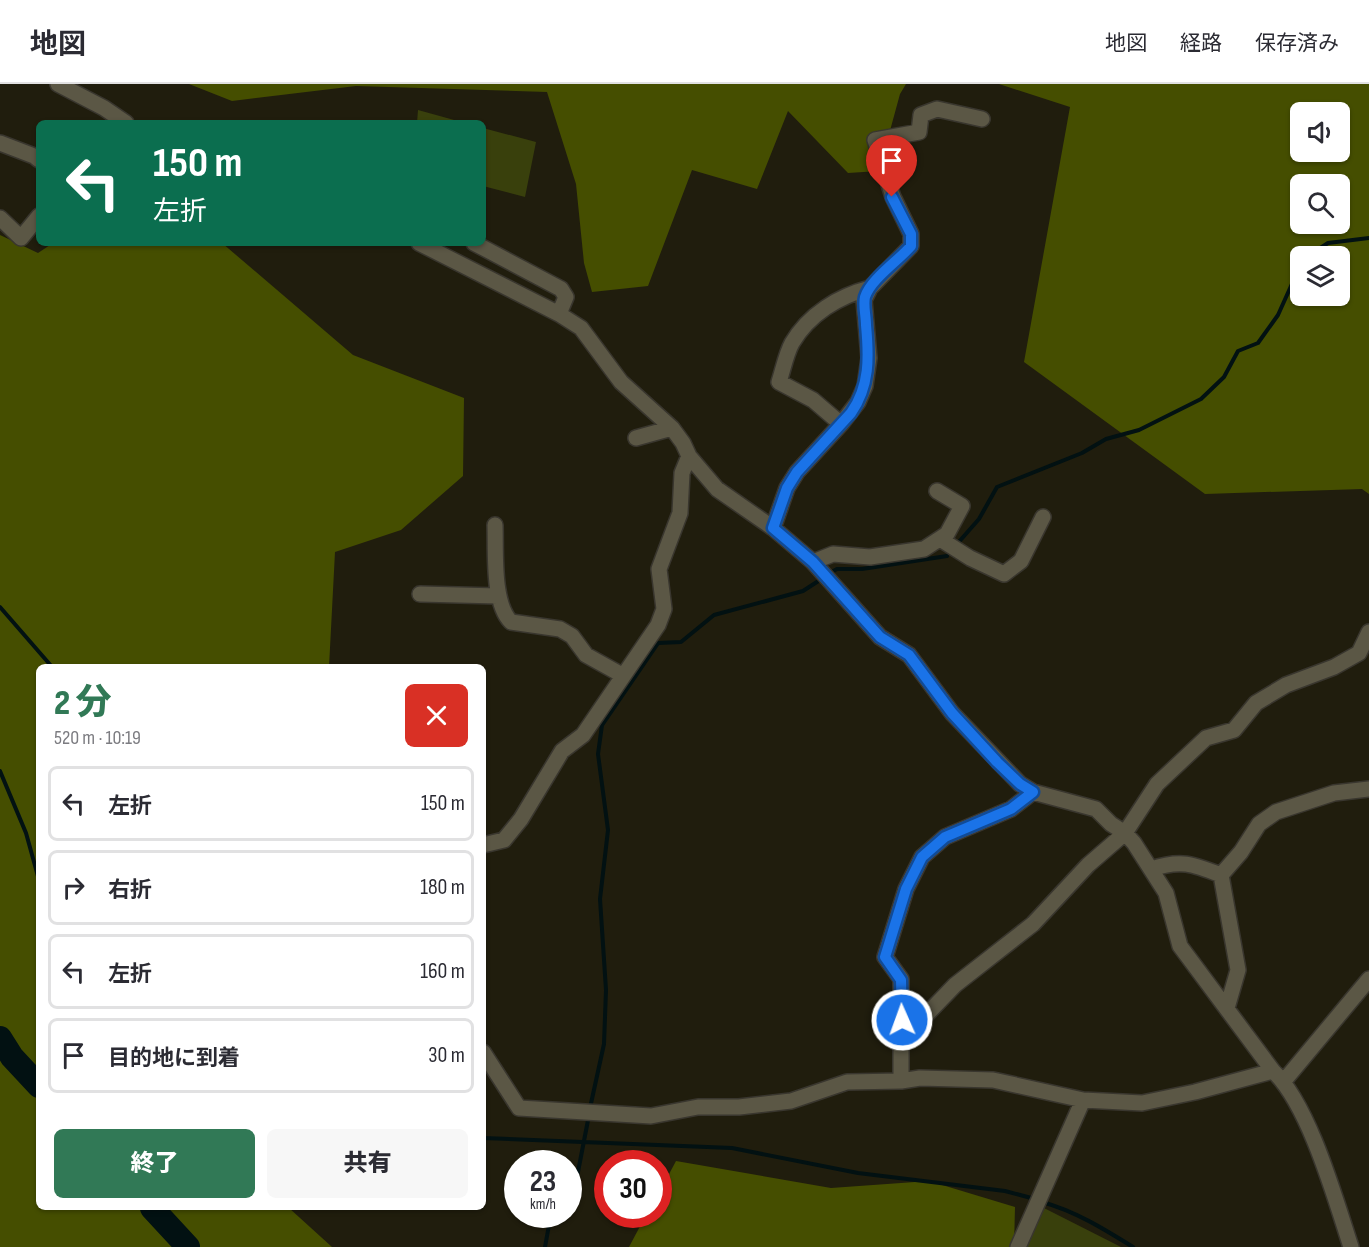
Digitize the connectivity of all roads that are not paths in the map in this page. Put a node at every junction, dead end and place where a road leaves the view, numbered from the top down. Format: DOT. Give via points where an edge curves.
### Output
graph roads {
  1 [pos="63,85"];
  2 [pos="982,119"];
  3 [pos="119,120"];
  4 [pos="0,143"];
  5 [pos="36,158"];
  6 [pos="0,218"];
  7 [pos="36,220"];
  8 [pos="425,246"];
  9 [pos="480,246"];
  10 [pos="870,288"];
  11 [pos="559,314"];
  12 [pos="842,424"];
  13 [pos="672,428"];
  14 [pos="636,438"];
  15 [pos="689,456"];
  16 [pos="937,491"];
  17 [pos="1043,517"];
  18 [pos="495,525"];
  19 [pos="773,528"];
  20 [pos="940,539"];
  21 [pos="813,562"];
  22 [pos="420,594"];
  23 [pos="498,596"];
  24 [pos="1369,632"];
  25 [pos="622,675"];
  26 [pos="1369,789"];
  27 [pos="1033,792"];
  28 [pos="1125,833"];
  29 [pos="486,844"];
  30 [pos="1151,868"];
  31 [pos="1221,875"];
  32 [pos="1369,979"];
  33 [pos="1227,1008"];
  34 [pos="902,1040"];
  35 [pos="486,1058"];
  36 [pos="1278,1076"];
  37 [pos="901,1081"];
  38 [pos="1083,1100"];
  39 [pos="1018,1247"];
  40 [pos="1351,1247"];
  1 -- 3 [label="street"];
  2 -- 10 [label="street" via="937,109 921,116 919,132 875,140 892,197 911,234 911,246"];
  4 -- 5 [label="street"];
  6 -- 7 [label="street" via="21,238"];
  8 -- 11 [label="street"];
  9 -- 11 [label="street" via="561,289 566,297"];
  10 -- 12 [label="street" via="864,300 869,358 865,386"];
  10 -- 12 [label="street" via="833,301 811,319 792,343 778,382 813,400"];
  11 -- 13 [label="street" via="580,328 621,382"];
  12 -- 19 [label="street" via="797,472"];
  13 -- 14 [label="street"];
  13 -- 15 [label="street"];
  15 -- 19 [label="street" via="717,489"];
  15 -- 25 [label="street" via="682,472 680,513 659,569 664,609 658,625"];
  16 -- 20 [label="street" via="962,506 947,534"];
  17 -- 20 [label="street" via="1021,561 1004,574"];
  18 -- 23 [label="street"];
  19 -- 21 [label="street"];
  20 -- 21 [label="street" via="924,549 870,557 833,554"];
  21 -- 27 [label="street" via="880,637 909,655 952,713 997,762"];
  22 -- 23 [label="street"];
  23 -- 25 [label="street" via="512,622 560,629 572,636 586,655"];
  24 -- 28 [label="street" via="1359,653 1256,703 1234,730 1206,738 1157,784"];
  25 -- 29 [label="street" via="583,735 562,751 521,819 504,840"];
  26 -- 31 [label="street" via="1334,793 1276,812 1259,824"];
  27 -- 28 [label="street" via="1096,809"];
  27 -- 34 [label="street" via="1011,809 945,837 922,857 916,868 885,957 901,980"];
  28 -- 30 [label="street"];
  28 -- 34 [label="street" via="1088,864 1033,924 955,985"];
  30 -- 31 [label="street" via="1171,862"];
  30 -- 33 [label="street" via="1166,893 1180,946"];
  31 -- 33 [label="street" via="1238,970"];
  32 -- 36 [label="street"];
  33 -- 36 [label="street"];
  34 -- 37 [label="street"];
  35 -- 37 [label="street" via="519,1108 651,1116 698,1107 791,1101 847,1082"];
  36 -- 38 [label="street" via="1142,1103"];
  36 -- 40 [label="street" via="1300,1109"];
  37 -- 38 [label="street" via="993,1080"];
  38 -- 39 [label="street"];
}
